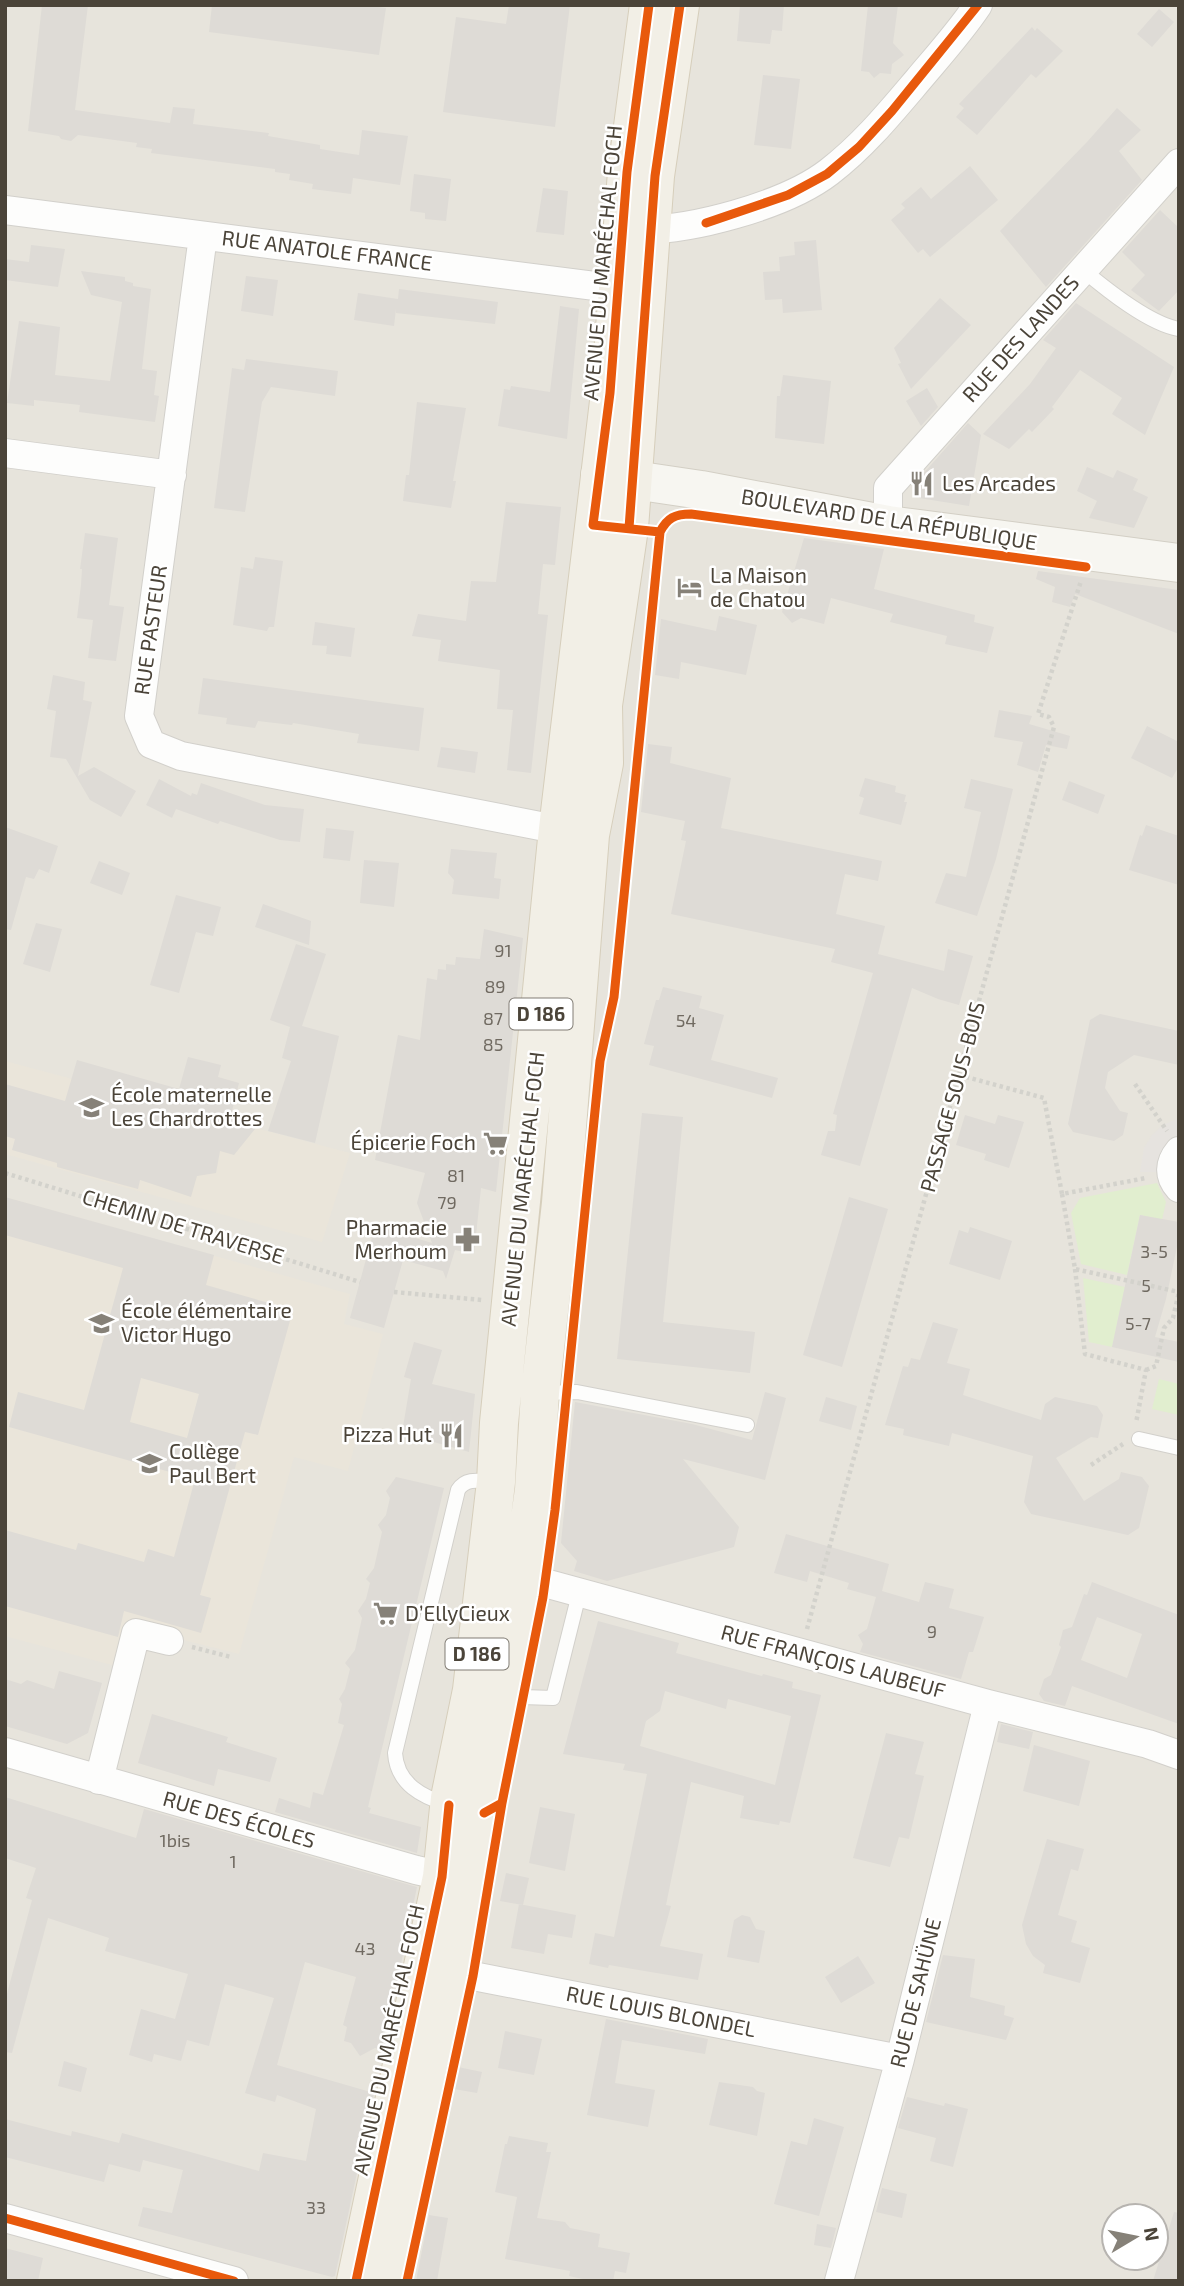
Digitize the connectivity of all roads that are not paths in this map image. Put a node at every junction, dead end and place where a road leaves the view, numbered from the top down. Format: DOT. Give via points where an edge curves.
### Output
graph roads {
  1 [pos="649,5"];
  2 [pos="680,5"];
  3 [pos="978,5"];
  4 [pos="1179,163"];
  5 [pos="5,210"];
  6 [pos="637,230"];
  7 [pos="203,236"];
  8 [pos="1083,271"];
  9 [pos="632,290"];
  10 [pos="1179,329"];
  11 [pos="5,453"];
  12 [pos="172,475"];
  13 [pos="616,477"];
  14 [pos="888,524"];
  15 [pos="1179,563"];
  16 [pos="574,832"];
  17 [pos="521,1392"];
  18 [pos="747,1425"];
  19 [pos="1136,1438"];
  20 [pos="1179,1448"];
  21 [pos="496,1482"];
  22 [pos="504,1576"];
  23 [pos="579,1594"];
  24 [pos="169,1641"];
  25 [pos="489,1692"];
  26 [pos="988,1704"];
  27 [pos="5,1752"];
  28 [pos="1179,1755"];
  29 [pos="99,1780"];
  30 [pos="449,1805"];
  31 [pos="458,1880"];
  32 [pos="442,1964"];
  33 [pos="900,2059"];
  34 [pos="5,2218"];
  35 [pos="234,2281"];
  36 [pos="356,2281"];
  37 [pos="386,2281"];
  38 [pos="839,2281"];
  1 -- 6 [label="main road, AVENUE DU MARÉCHAL FOCH / D 186"];
  2 -- 6 [label="main road, D 186" via="655,176"];
  3 -- 6 [label="street" via="892,111 827,174 788,195 706,223"];
  4 -- 8 [label="street, RUE DES LANDES"];
  5 -- 7 [label="street, RUE ANATOLE FRANCE"];
  6 -- 9 [label="main road, D 186"];
  7 -- 9 [label="street, RUE ANATOLE FRANCE"];
  7 -- 12 [label="street, RUE PASTEUR"];
  8 -- 10 [label="lane" via="1112,294 1167,327"];
  8 -- 14 [label="street, RUE DES LANDES" via="888,488"];
  9 -- 13 [label="main road, D 186"];
  9 -- 13 [label="main road, AVENUE DU MARÉCHAL FOCH / D 186" via="610,393 621,457"];
  11 -- 12 [label="street"];
  12 -- 16 [label="street, RUE PASTEUR" via="139,716 151,744 180,756"];
  13 -- 14 [label="street, BOULEVARD DE LA RÉPUBLIQUE"];
  13 -- 16 [label="main road, AVENUE DU MARÉCHAL FOCH / D 186"];
  14 -- 15 [label="street, BOULEVARD DE LA RÉPUBLIQUE"];
  16 -- 17 [label="main road, AVENUE DU MARÉCHAL FOCH / D 186"];
  17 -- 18 [label="lane" via="577,1392"];
  17 -- 21 [label="main road, AVENUE DU MARÉCHAL FOCH / D 186"];
  17 -- 22 [label="main road, AVENUE DU MARÉCHAL FOCH / D 186" via="534,1490"];
  19 -- 20 [label="lane"];
  21 -- 22 [label="main road, AVENUE DU MARÉCHAL FOCH / D 186"];
  21 -- 30 [label="lane" via="468,1480 458,1490 395,1754 403,1778 418,1793"];
  22 -- 23 [label="street, RUE FRANÇOIS LAUBEUF"];
  22 -- 25 [label="main road, AVENUE DU MARÉCHAL FOCH / D 186"];
  23 -- 25 [label="lane" via="553,1698"];
  23 -- 26 [label="street, RUE FRANÇOIS LAUBEUF"];
  24 -- 29 [label="street" via="136,1633"];
  25 -- 30 [label="main road, AVENUE DU MARÉCHAL FOCH / D 186"];
  25 -- 31 [label="main road, AVENUE DU MARÉCHAL FOCH / D 186"];
  26 -- 28 [label="street, RUE FRANÇOIS LAUBEUF"];
  26 -- 33 [label="street, RUE DE SAHÜNE"];
  27 -- 29 [label="street, RUE DES ÉCOLES"];
  29 -- 31 [label="street, RUE DES ÉCOLES"];
  30 -- 31 [label="main road, AVENUE DU MARÉCHAL FOCH / D 186"];
  31 -- 32 [label="main road, AVENUE DU MARÉCHAL FOCH / D 186"];
  32 -- 33 [label="street, RUE LOUIS BLONDEL" via="473,1976"];
  32 -- 36 [label="main road, AVENUE DU MARÉCHAL FOCH / D 186"];
  32 -- 37 [label="main road, AVENUE DU MARÉCHAL FOCH / D 186" via="446,1999 428,2064"];
  33 -- 38 [label="street, RUE DE SAHÜNE"];
  34 -- 35 [label="street"];
}
